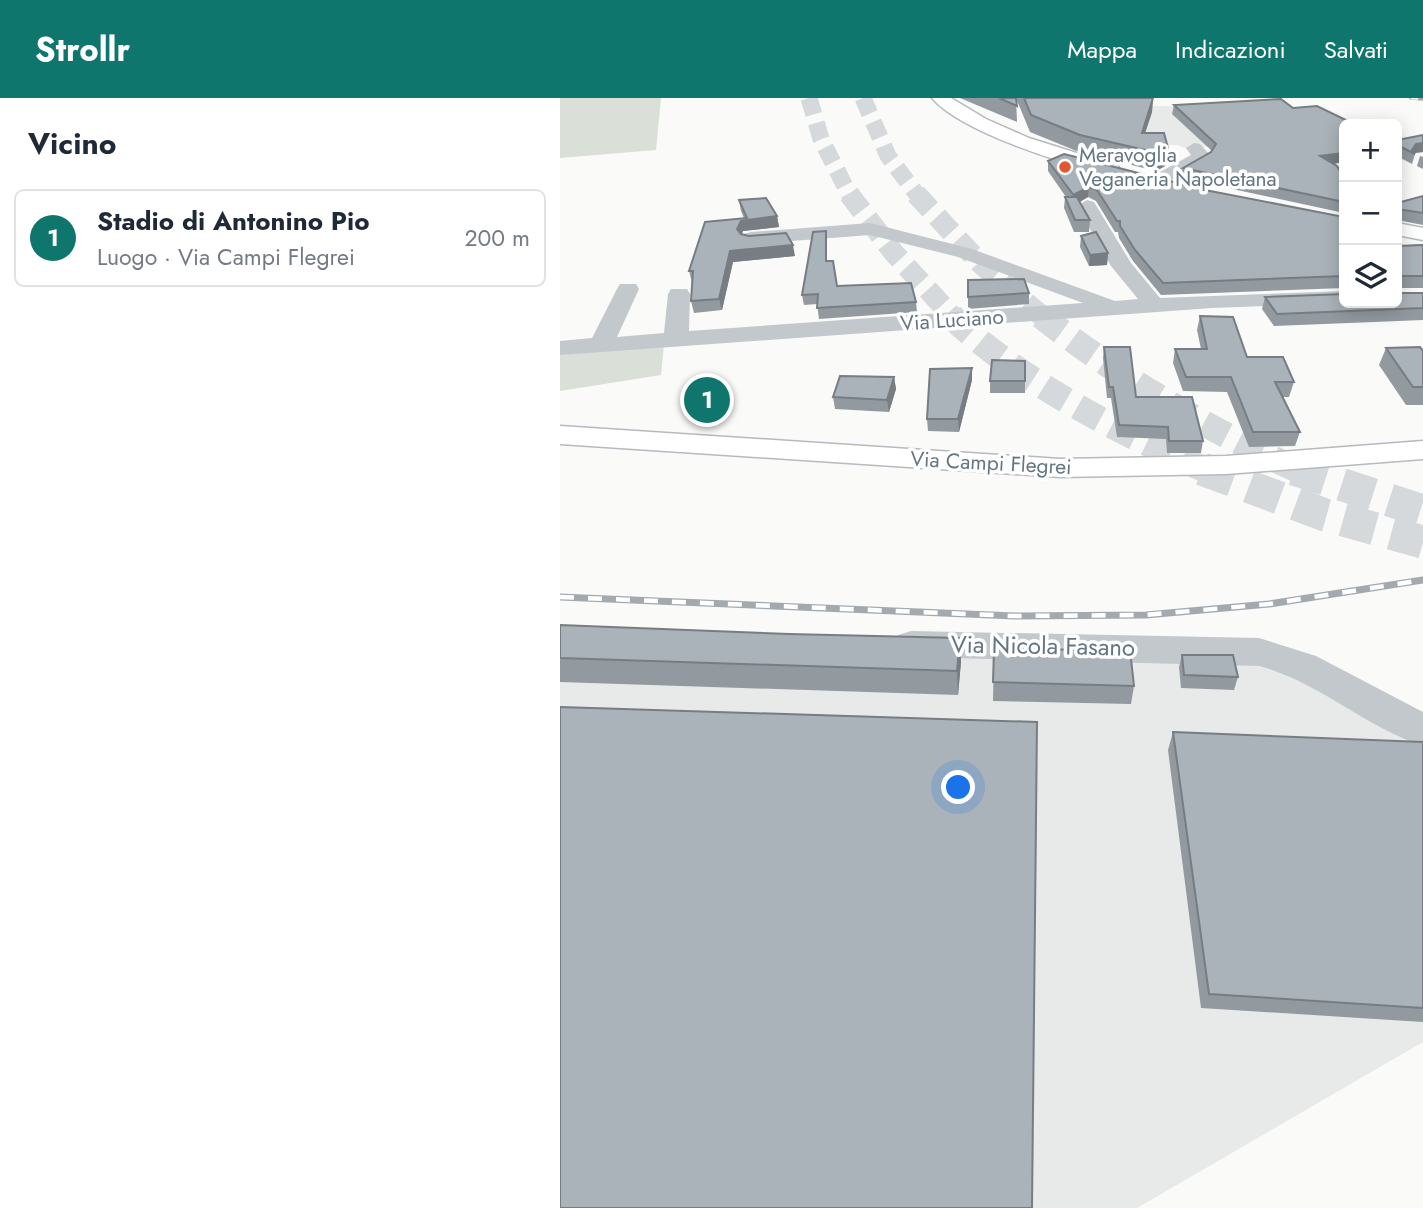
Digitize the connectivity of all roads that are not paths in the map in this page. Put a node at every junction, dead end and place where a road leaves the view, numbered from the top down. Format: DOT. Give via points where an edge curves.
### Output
graph roads {
  1 [pos="940,98"];
  2 [pos="1194,148"];
  3 [pos="1143,178"];
  4 [pos="1179,186"];
  5 [pos="1087,206"];
  6 [pos="1402,230"];
  7 [pos="1423,234"];
  8 [pos="751,237"];
  9 [pos="628,289"];
  10 [pos="679,294"];
  11 [pos="1339,298"];
  12 [pos="1154,305"];
  13 [pos="1117,308"];
  14 [pos="676,340"];
  15 [pos="600,346"];
  16 [pos="560,348"];
  17 [pos="560,435"];
  18 [pos="1423,450"];
  19 [pos="873,644"];
  20 [pos="1423,730"];
  1 -- 3 [label="main road" via="1015,140"];
  2 -- 3 [label="street" via="1202,156"];
  3 -- 4 [label="main road"];
  5 -- 12 [label="street" via="1122,266"];
  6 -- 7 [label="main road"];
  8 -- 13 [label="street" via="870,229 965,253"];
  9 -- 15 [label="street"];
  10 -- 14 [label="street"];
  11 -- 12 [label="street, Via Luciano"];
  12 -- 13 [label="street, Via Luciano"];
  13 -- 14 [label="street, Via Luciano"];
  14 -- 15 [label="street, Via Luciano"];
  15 -- 16 [label="street, Via Luciano"];
  17 -- 18 [label="main road, Via Campi Flegrei" via="1060,468 1226,465"];
  19 -- 20 [label="street, Via Nicola Fasano" via="1259,652 1313,668"];
}
